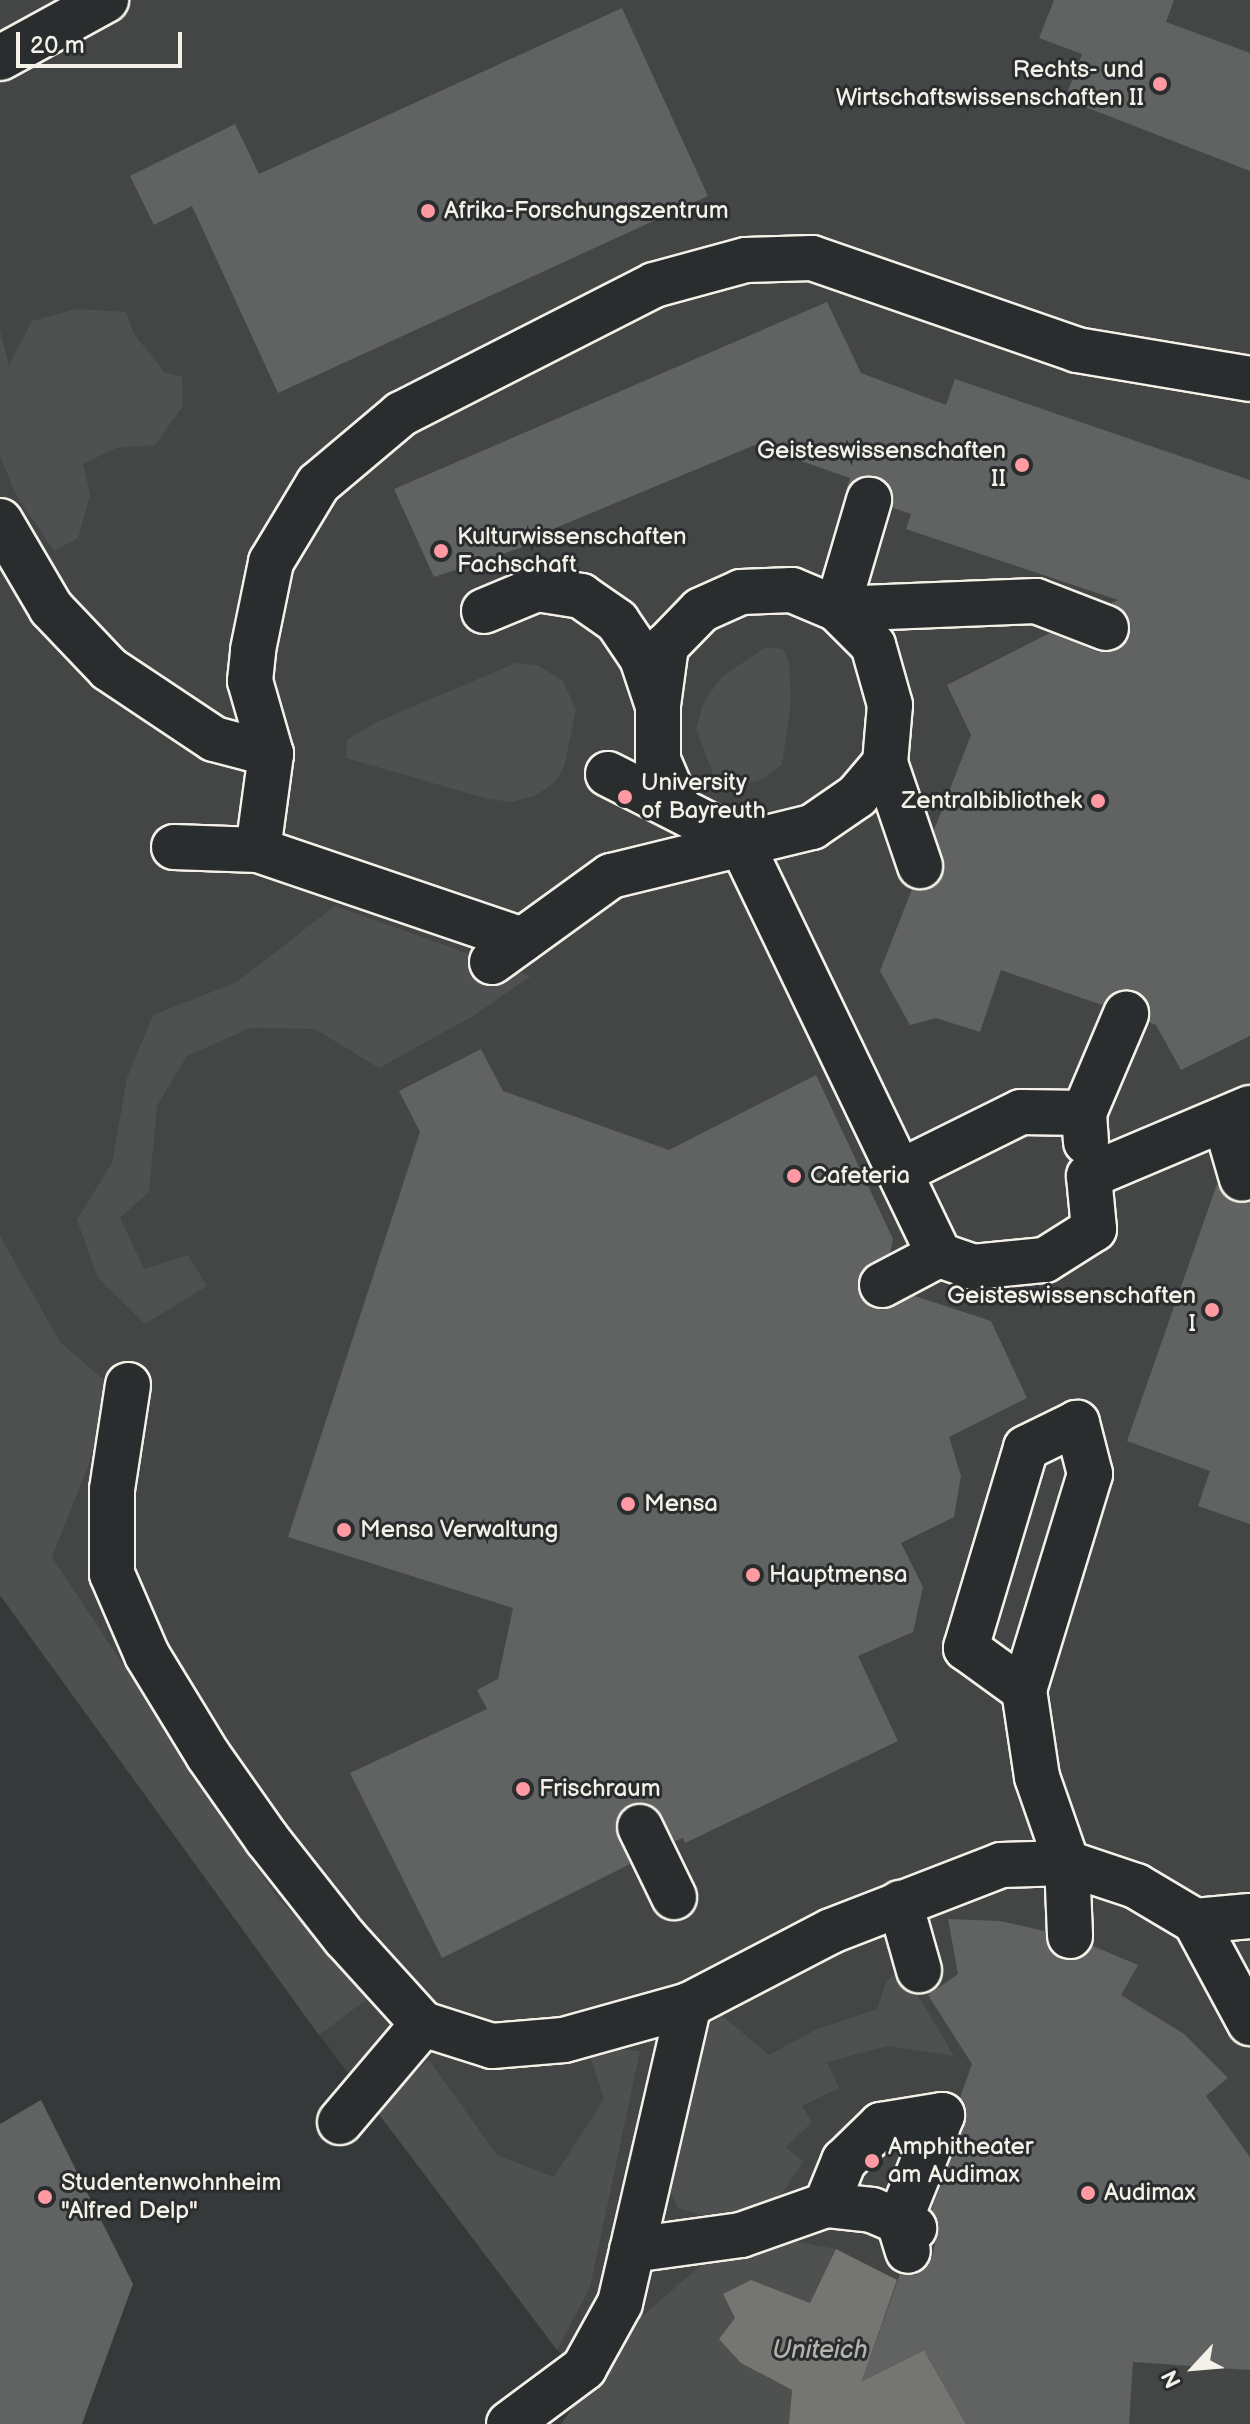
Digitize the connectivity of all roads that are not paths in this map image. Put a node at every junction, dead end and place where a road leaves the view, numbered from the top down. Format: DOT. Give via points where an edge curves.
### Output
graph roads {
  1 [pos="106,0"];
  2 [pos="0,58"];
  3 [pos="1250,379"];
  4 [pos="869,500"];
  5 [pos="0,521"];
  6 [pos="837,609"];
  7 [pos="484,611"];
  8 [pos="1106,628"];
  9 [pos="658,705"];
  10 [pos="271,754"];
  11 [pos="885,763"];
  12 [pos="608,774"];
  13 [pos="678,807"];
  14 [pos="740,841"];
  15 [pos="174,847"];
  16 [pos="258,850"];
  17 [pos="920,866"];
  18 [pos="1126,1014"];
  19 [pos="1084,1113"];
  20 [pos="1237,1114"];
  21 [pos="900,1172"];
  22 [pos="1089,1176"];
  23 [pos="1242,1179"];
  24 [pos="939,1255"];
  25 [pos="882,1285"];
  26 [pos="128,1385"];
  27 [pos="1024,1690"];
  28 [pos="640,1827"];
  29 [pos="1067,1863"];
  30 [pos="674,1897"];
  31 [pos="900,1903"];
  32 [pos="1250,1916"];
  33 [pos="1195,1921"];
  34 [pos="1070,1936"];
  35 [pos="919,1970"];
  36 [pos="705,1987"];
  37 [pos="1250,2023"];
  38 [pos="423,2024"];
  39 [pos="340,2122"];
  40 [pos="826,2205"];
  41 [pos="632,2250"];
  42 [pos="509,2424"];
  1 -- 2 [label="street"];
  3 -- 10 [label="street" via="1077,350 812,258 746,260 654,285 401,414 318,484 271,562 253,650 250,681"];
  4 -- 6 [label="street"];
  5 -- 10 [label="street" via="51,608 109,669 214,739"];
  6 -- 8 [label="street" via="1036,601"];
  6 -- 9 [label="street" via="792,590 741,592 701,610 666,646"];
  6 -- 11 [label="street" via="873,645 890,705"];
  7 -- 9 [label="street" via="534,577 581,596 617,621 642,658"];
  9 -- 13 [label="street" via="658,760"];
  10 -- 16 [label="street"];
  11 -- 14 [label="street" via="857,796 812,827"];
  11 -- 17 [label="street"];
  12 -- 13 [label="street"];
  13 -- 14 [label="street"];
  14 -- 16 [label="street" via="611,876 507,951"];
  14 -- 21 [label="street"];
  15 -- 16 [label="street"];
  18 -- 19 [label="street"];
  19 -- 21 [label="street" via="1021,1112"];
  19 -- 22 [label="street"];
  20 -- 22 [label="street"];
  20 -- 23 [label="street"];
  21 -- 24 [label="street"];
  22 -- 24 [label="street" via="1094,1229 1045,1260 973,1267"];
  24 -- 25 [label="street"];
  26 -- 38 [label="street" via="112,1490 112,1574 147,1655 267,1839 345,1938"];
  27 -- 27 [label="street" via="1090,1474 1077,1423 1026,1448 966,1648"];
  27 -- 29 [label="street" via="1037,1777"];
  28 -- 30 [label="street"];
  29 -- 31 [label="street" via="1001,1865"];
  29 -- 33 [label="street" via="1136,1886"];
  29 -- 34 [label="street"];
  31 -- 35 [label="street"];
  31 -- 36 [label="street"];
  32 -- 33 [label="street"];
  33 -- 37 [label="street"];
  36 -- 38 [label="street" via="564,2040 492,2046"];
  36 -- 41 [label="street"];
  38 -- 39 [label="street"];
  40 -- 40 [label="street" via="872,2210 907,2234 942,2115 881,2125 844,2161"];
  40 -- 41 [label="street" via="741,2235"];
  41 -- 42 [label="street" via="620,2303 584,2368"];
}
